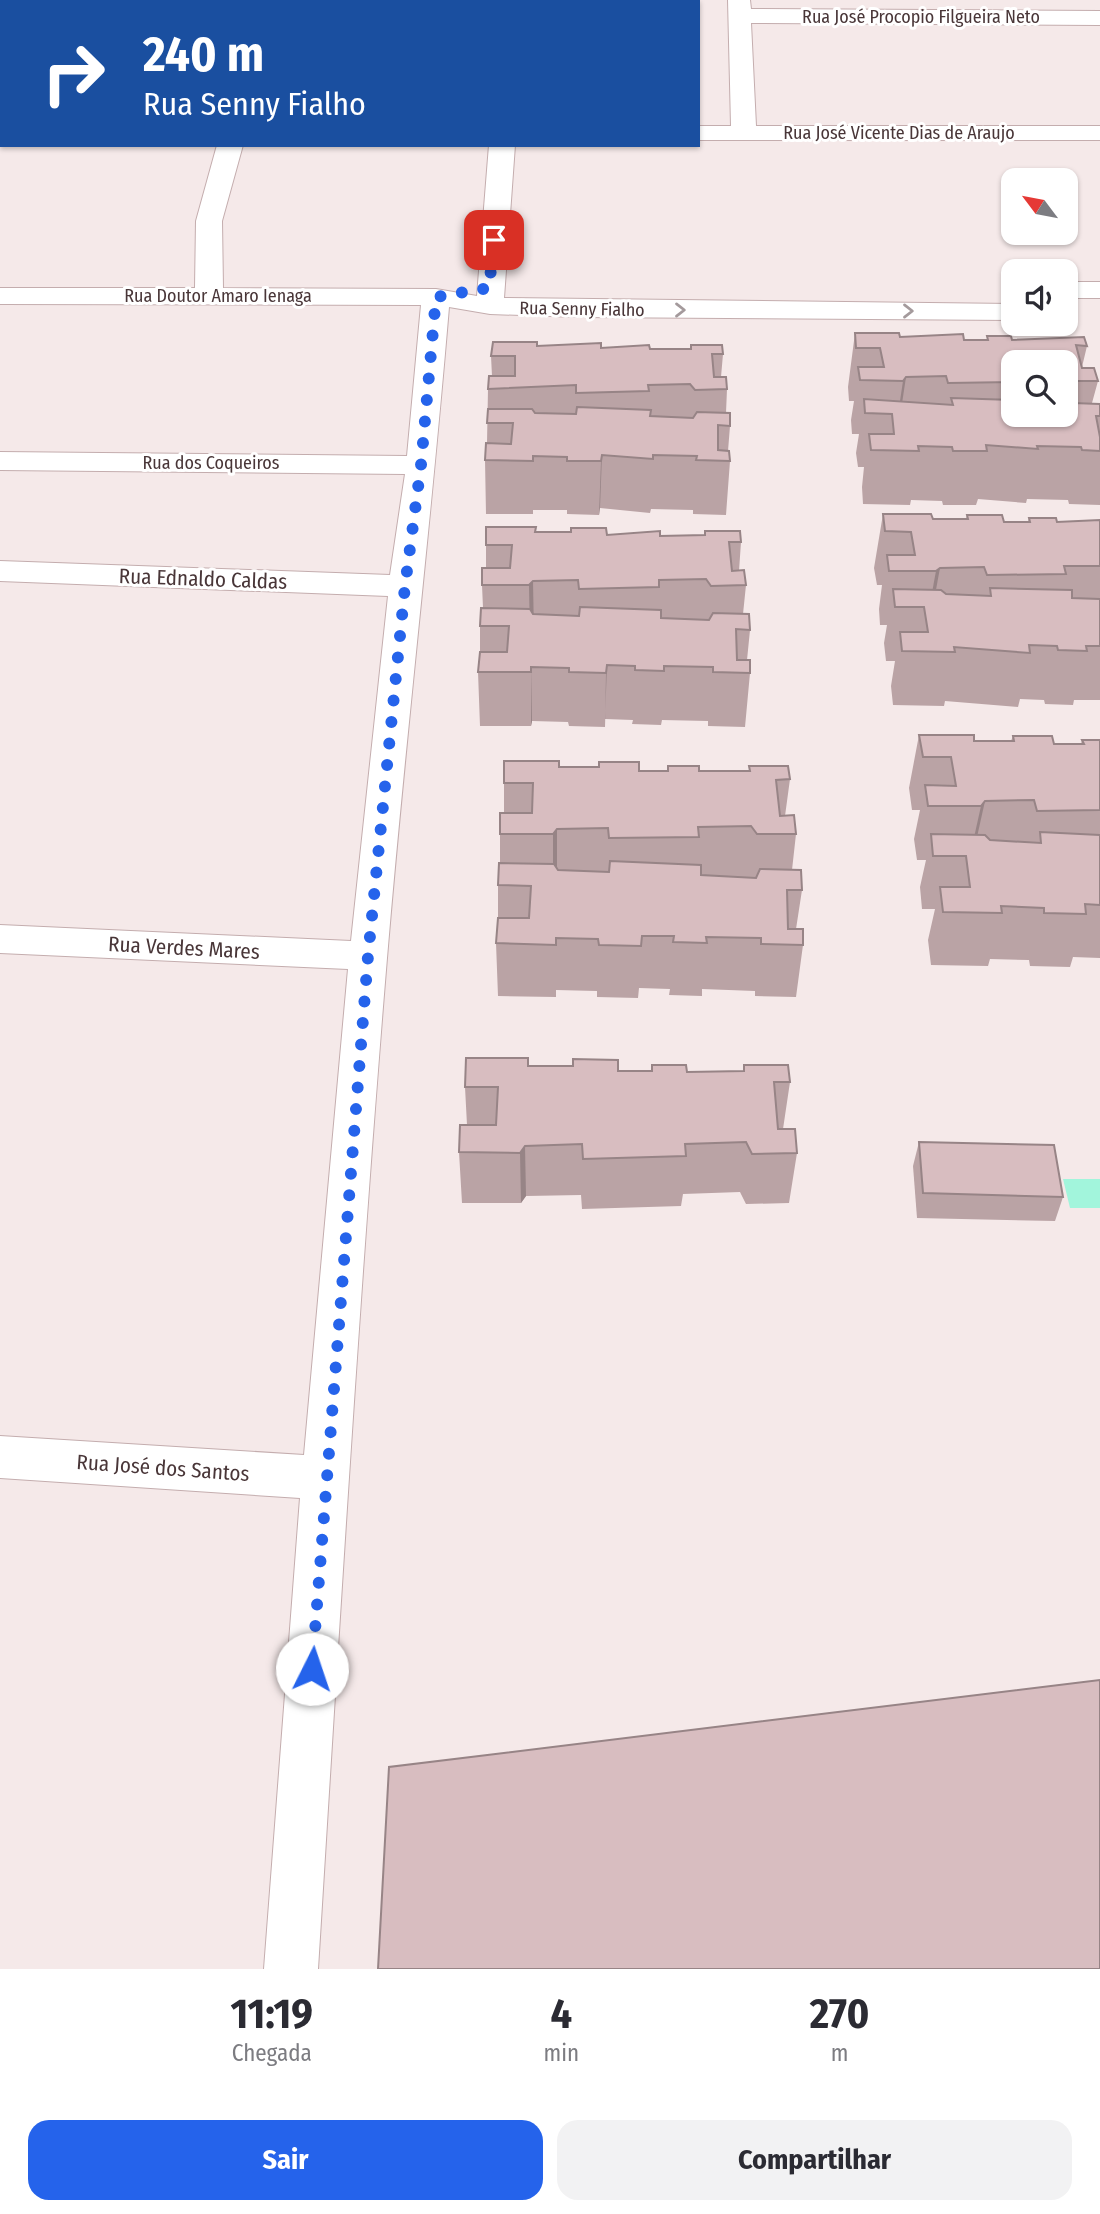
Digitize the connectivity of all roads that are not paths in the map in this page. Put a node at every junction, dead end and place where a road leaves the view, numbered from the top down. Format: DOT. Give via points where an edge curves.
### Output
graph roads {
  1 [pos="740,8"];
  2 [pos="1100,18"];
  3 [pos="700,132"];
  4 [pos="744,133"];
  5 [pos="1100,133"];
  6 [pos="229,147"];
  7 [pos="502,147"];
  8 [pos="1001,289"];
  9 [pos="1078,290"];
  10 [pos="1100,290"];
  11 [pos="0,296"];
  12 [pos="209,296"];
  13 [pos="436,297"];
  14 [pos="490,297"];
  15 [pos="1001,312"];
  16 [pos="1078,312"];
  17 [pos="1100,313"];
  18 [pos="0,461"];
  19 [pos="421,465"];
  20 [pos="0,571"];
  21 [pos="405,586"];
  22 [pos="0,939"];
  23 [pos="368,956"];
  24 [pos="0,1457"];
  25 [pos="325,1478"];
  26 [pos="291,1969"];
  1 -- 2 [label="street, Rua José Procopio Filgueira Neto"];
  1 -- 4 [label="street"];
  3 -- 4 [label="street, Rua José Vicente Dias de Araujo"];
  4 -- 5 [label="street, Rua José Vicente Dias de Araujo"];
  6 -- 12 [label="street" via="209,221"];
  7 -- 14 [label="street"];
  8 -- 14 [label="street, Rua Senny Fialho"];
  9 -- 10 [label="street"];
  11 -- 12 [label="street, Rua Doutor Amaro Ienaga"];
  12 -- 13 [label="street, Rua Doutor Amaro Ienaga"];
  13 -- 14 [label="street, Rua Senny Fialho"];
  13 -- 19 [label="street"];
  14 -- 15 [label="street, Rua Senny Fialho, one-way" via="578,310"];
  16 -- 17 [label="street"];
  18 -- 19 [label="street, Rua dos Coqueiros"];
  19 -- 21 [label="street"];
  20 -- 21 [label="street, Rua Ednaldo Caldas"];
  21 -- 23 [label="street"];
  22 -- 23 [label="street, Rua Verdes Mares"];
  23 -- 25 [label="street"];
  24 -- 25 [label="street, Rua José dos Santos"];
  25 -- 26 [label="street"];
}
